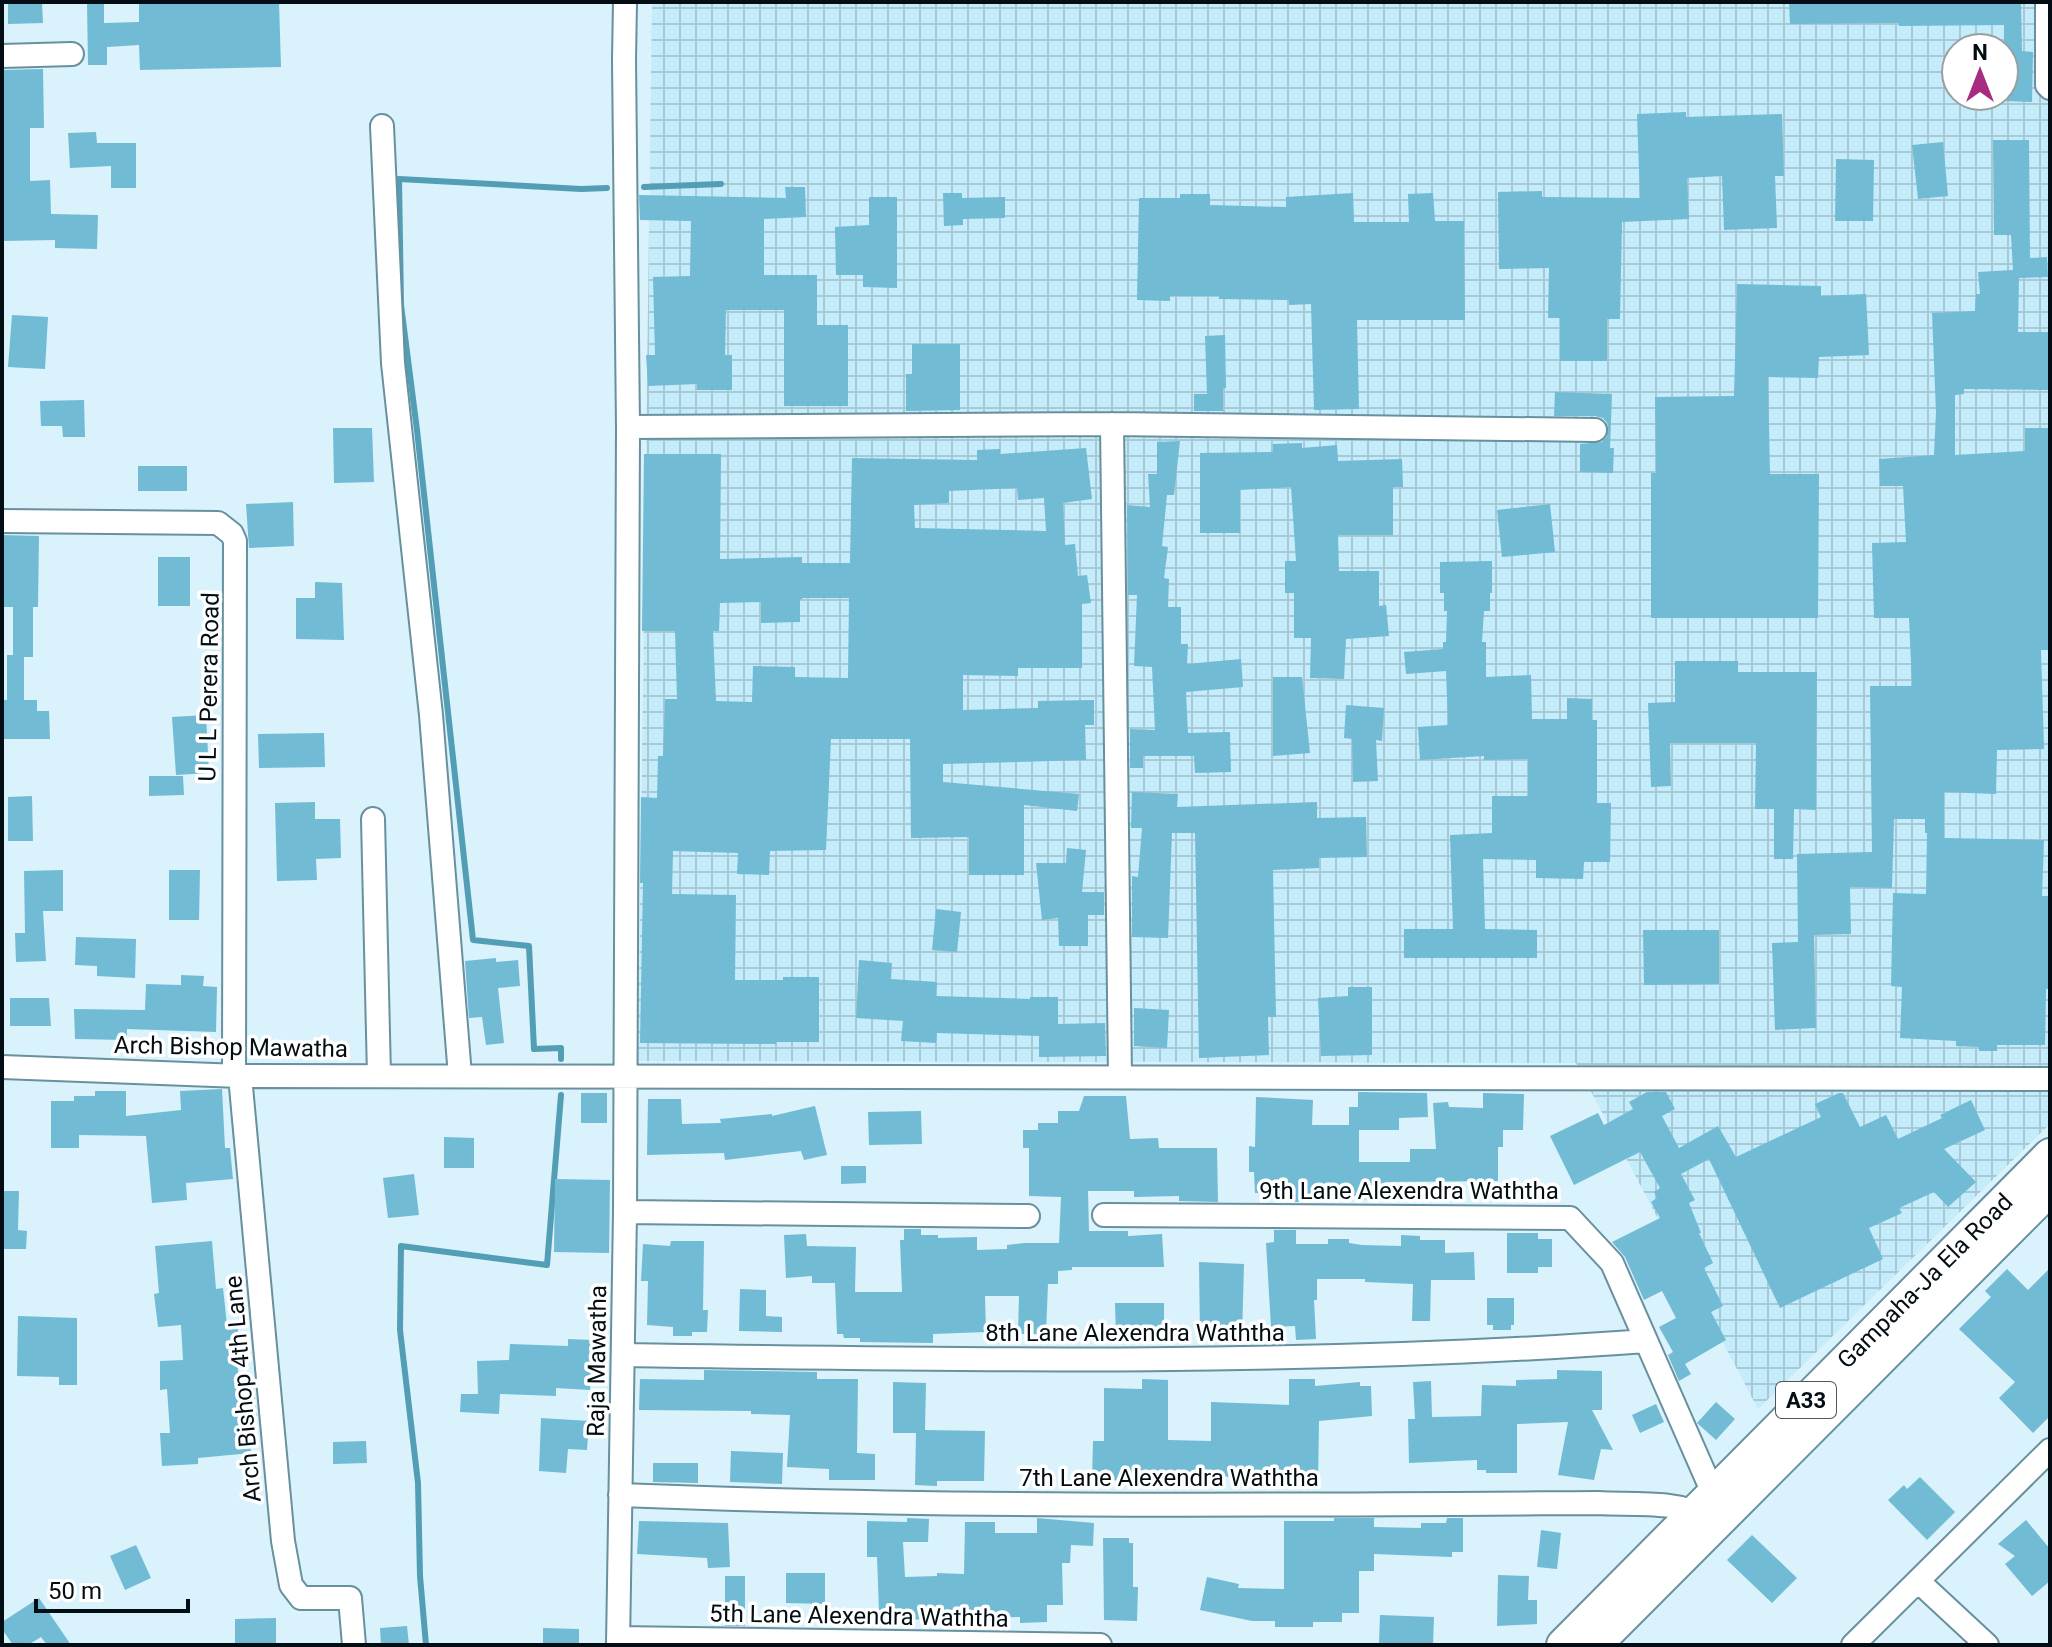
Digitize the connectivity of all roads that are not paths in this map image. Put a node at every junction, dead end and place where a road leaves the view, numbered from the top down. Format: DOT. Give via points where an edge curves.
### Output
graph roads {
  1 [pos="625,2"];
  2 [pos="2047,2"];
  3 [pos="72,54"];
  4 [pos="2,56"];
  5 [pos="2050,88"];
  6 [pos="382,126"];
  7 [pos="1112,424"];
  8 [pos="628,427"];
  9 [pos="1595,430"];
  10 [pos="2,521"];
  11 [pos="373,819"];
  12 [pos="2,1067"];
  13 [pos="237,1076"];
  14 [pos="379,1076"];
  15 [pos="460,1076"];
  16 [pos="1120,1077"];
  17 [pos="624,1078"];
  18 [pos="2050,1079"];
  19 [pos="2050,1155"];
  20 [pos="2050,1189"];
  21 [pos="625,1212"];
  22 [pos="1104,1215"];
  23 [pos="1028,1216"];
  24 [pos="1646,1341"];
  25 [pos="624,1355"];
  26 [pos="2050,1450"];
  27 [pos="620,1495"];
  28 [pos="1712,1510"];
  29 [pos="1918,1581"];
  30 [pos="618,1642"];
  31 [pos="354,1645"];
  32 [pos="1100,1645"];
  33 [pos="1563,1645"];
  34 [pos="1595,1645"];
  35 [pos="1853,1645"];
  36 [pos="1987,1645"];
  1 -- 8 [label="street, Raja Mawatha"];
  2 -- 5 [label="street"];
  3 -- 4 [label="street"];
  6 -- 15 [label="street" via="393,363 431,715"];
  7 -- 8 [label="street"];
  7 -- 9 [label="street"];
  7 -- 16 [label="street"];
  8 -- 17 [label="street, Raja Mawatha"];
  10 -- 13 [label="street, U L L Perera Road" via="218,523 235,541"];
  11 -- 14 [label="street"];
  12 -- 13 [label="street, Arch Bishop Mawatha"];
  13 -- 14 [label="street, Arch Bishop Mawatha"];
  13 -- 31 [label="street, Arch Bishop 4th Lane" via="291,1585 301,1598 350,1598"];
  14 -- 15 [label="street, Arch Bishop Mawatha"];
  15 -- 17 [label="street, Arch Bishop Mawatha"];
  16 -- 17 [label="street, Arch Bishop Mawatha"];
  16 -- 18 [label="street, Arch Bishop Mawatha"];
  17 -- 21 [label="street, Raja Mawatha"];
  19 -- 28 [label="highway, Gampaha-Ja Ela Road / A33"];
  20 -- 28 [label="highway, Gampaha-Ja Ela Road / A33"];
  21 -- 23 [label="street"];
  21 -- 25 [label="street, Raja Mawatha"];
  22 -- 24 [label="street, 9th Lane Alexendra Waththa" via="1570,1218 1612,1263"];
  24 -- 25 [label="street, 8th Lane Alexendra Waththa" via="1275,1358"];
  24 -- 28 [label="street, 9th Lane Alexendra Waththa"];
  25 -- 27 [label="street, Raja Mawatha"];
  26 -- 29 [label="street"];
  27 -- 28 [label="street, 7th Lane Alexendra Waththa" via="1075,1504 1598,1503"];
  27 -- 30 [label="street, Raja Mawatha"];
  28 -- 33 [label="highway, Gampaha-Ja Ela Road / A33"];
  28 -- 34 [label="highway, Gampaha-Ja Ela Road / A33"];
  29 -- 35 [label="street"];
  29 -- 36 [label="street"];
  30 -- 32 [label="street, 5th Lane Alexendra Waththa"];
}
